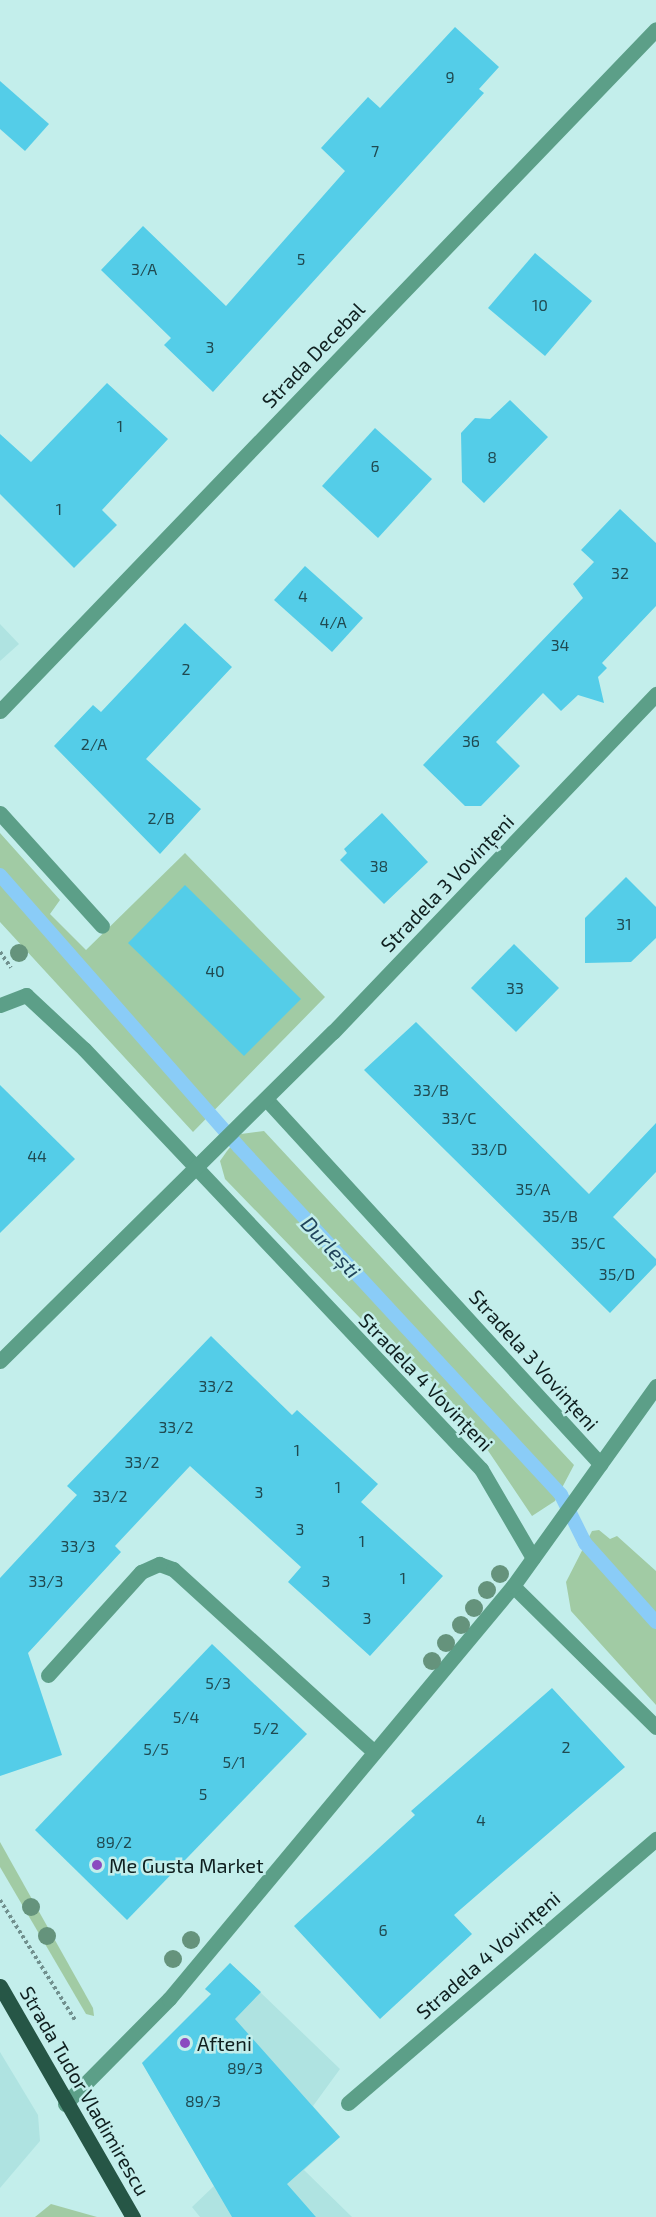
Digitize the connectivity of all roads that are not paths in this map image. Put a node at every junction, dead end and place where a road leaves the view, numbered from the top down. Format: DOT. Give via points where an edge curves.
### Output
graph roads {
  1 [pos="656,29"];
  2 [pos="656,694"];
  3 [pos="0,711"];
  4 [pos="0,813"];
  5 [pos="102,926"];
  6 [pos="0,1005"];
  7 [pos="266,1099"];
  8 [pos="194,1171"];
  9 [pos="0,1361"];
  10 [pos="656,1386"];
  11 [pos="600,1464"];
  12 [pos="533,1558"];
  13 [pos="513,1586"];
  14 [pos="48,1675"];
  15 [pos="656,1727"];
  16 [pos="374,1752"];
  17 [pos="656,1839"];
  18 [pos="0,1986"];
  19 [pos="348,2103"];
  20 [pos="65,2104"];
  21 [pos="134,2217"];
  1 -- 3 [label="street, Strada Decebal"];
  2 -- 7 [label="street, Stradela 3 Vovințeni"];
  4 -- 5 [label="street"];
  6 -- 8 [label="street" via="26,995 84,1049"];
  7 -- 8 [label="street, Stradela 3 Vovințeni"];
  7 -- 11 [label="street, Stradela 3 Vovințeni"];
  8 -- 9 [label="street, Stradela 3 Vovințeni"];
  8 -- 12 [label="street, Stradela 4 Vovințeni" via="481,1469"];
  10 -- 11 [label="street"];
  11 -- 12 [label="street"];
  12 -- 13 [label="street"];
  13 -- 15 [label="street"];
  13 -- 16 [label="street"];
  14 -- 16 [label="street" via="141,1572 159,1564 173,1569"];
  16 -- 20 [label="street" via="169,1999"];
  17 -- 19 [label="street, Stradela 4 Vovințeni"];
  18 -- 20 [label="main road, Strada Tudor Vladimirescu"];
  20 -- 21 [label="main road, Strada Tudor Vladimirescu"];
}
